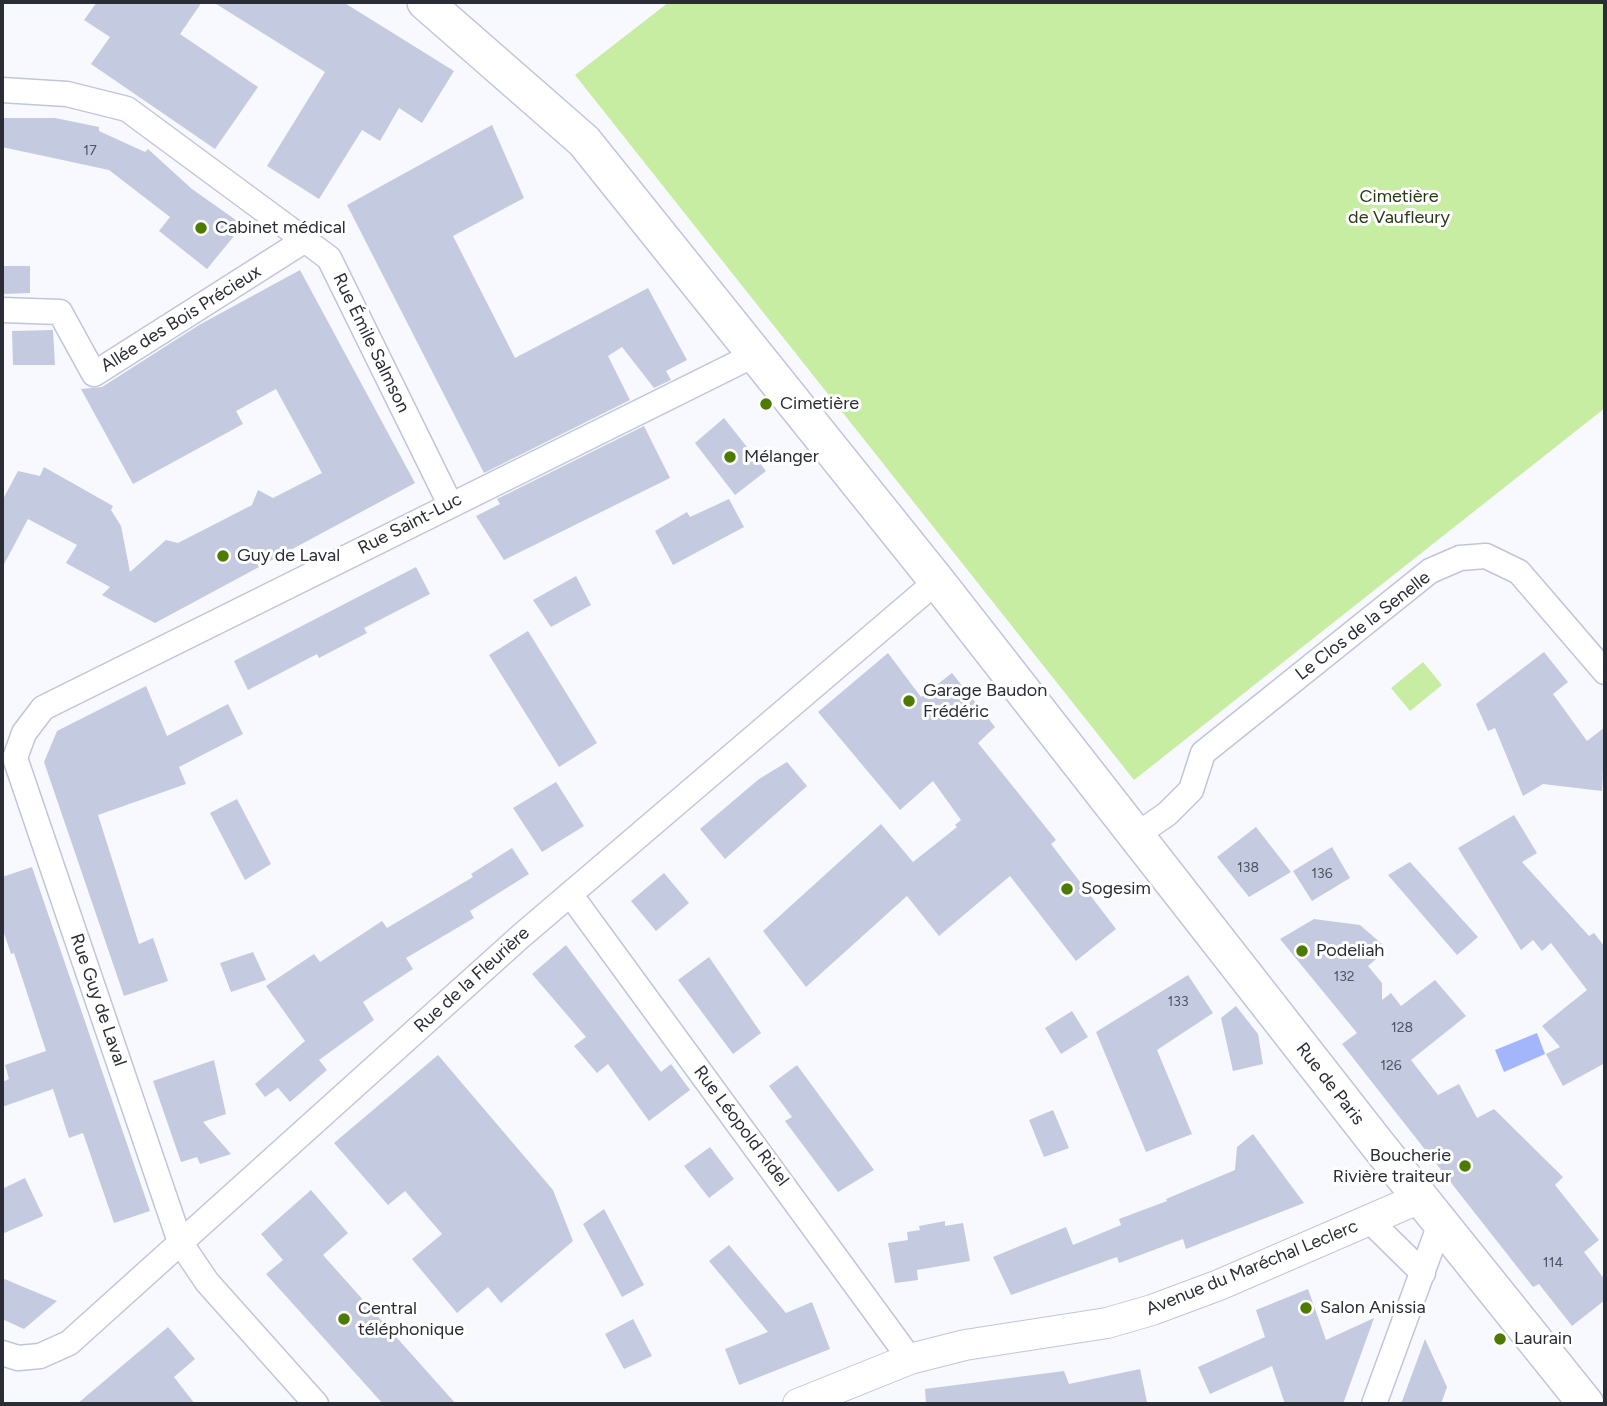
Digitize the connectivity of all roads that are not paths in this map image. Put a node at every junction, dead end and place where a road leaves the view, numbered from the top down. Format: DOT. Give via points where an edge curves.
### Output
graph roads {
  1 [pos="425,2"];
  2 [pos="2,90"];
  3 [pos="305,240"];
  4 [pos="2,310"];
  5 [pos="756,354"];
  6 [pos="450,504"];
  7 [pos="937,581"];
  8 [pos="1605,672"];
  9 [pos="13,744"];
  10 [pos="1138,834"];
  11 [pos="570,894"];
  12 [pos="1430,1211"];
  13 [pos="1369,1220"];
  14 [pos="180,1242"];
  15 [pos="1423,1273"];
  16 [pos="2,1353"];
  17 [pos="910,1359"];
  18 [pos="316,1404"];
  19 [pos="798,1404"];
  20 [pos="1374,1404"];
  21 [pos="1586,1404"];
  1 -- 5 [label="main road, Rue de Paris" via="584,141"];
  2 -- 3 [label="street, Rue Émile Salmson" via="68,94 127,109"];
  3 -- 4 [label="street, Allée des Bois Précieux" via="94,374 60,312"];
  3 -- 6 [label="street, Rue Émile Salmson" via="329,258"];
  5 -- 6 [label="street, Rue Saint-Luc"];
  5 -- 7 [label="main road, Rue de Paris"];
  6 -- 9 [label="street, Rue Saint-Luc" via="43,708"];
  7 -- 10 [label="main road, Rue de Paris"];
  7 -- 11 [label="street, Rue de la Fleurière"];
  8 -- 10 [label="street, Le Clos de la Senelle" via="1520,572 1486,556 1460,558 1430,571 1202,753 1191,790"];
  9 -- 14 [label="street, Rue Guy de Laval"];
  10 -- 12 [label="main road, Rue de Paris"];
  11 -- 14 [label="street, Rue de la Fleurière"];
  11 -- 17 [label="street, Rue Léopold Ridel"];
  12 -- 13 [label="street, Avenue du Maréchal Leclerc"];
  12 -- 15 [label="street"];
  12 -- 21 [label="main road, Rue de Paris"];
  13 -- 15 [label="street"];
  13 -- 17 [label="street, Avenue du Maréchal Leclerc" via="1152,1310 1107,1323 965,1345"];
  14 -- 16 [label="street, Rue de la Fleurière" via="69,1343 40,1356 18,1358"];
  14 -- 18 [label="street, Rue Guy de Laval" via="207,1282"];
  15 -- 20 [label="street"];
  17 -- 19 [label="street, Avenue du Maréchal Leclerc"];
}
